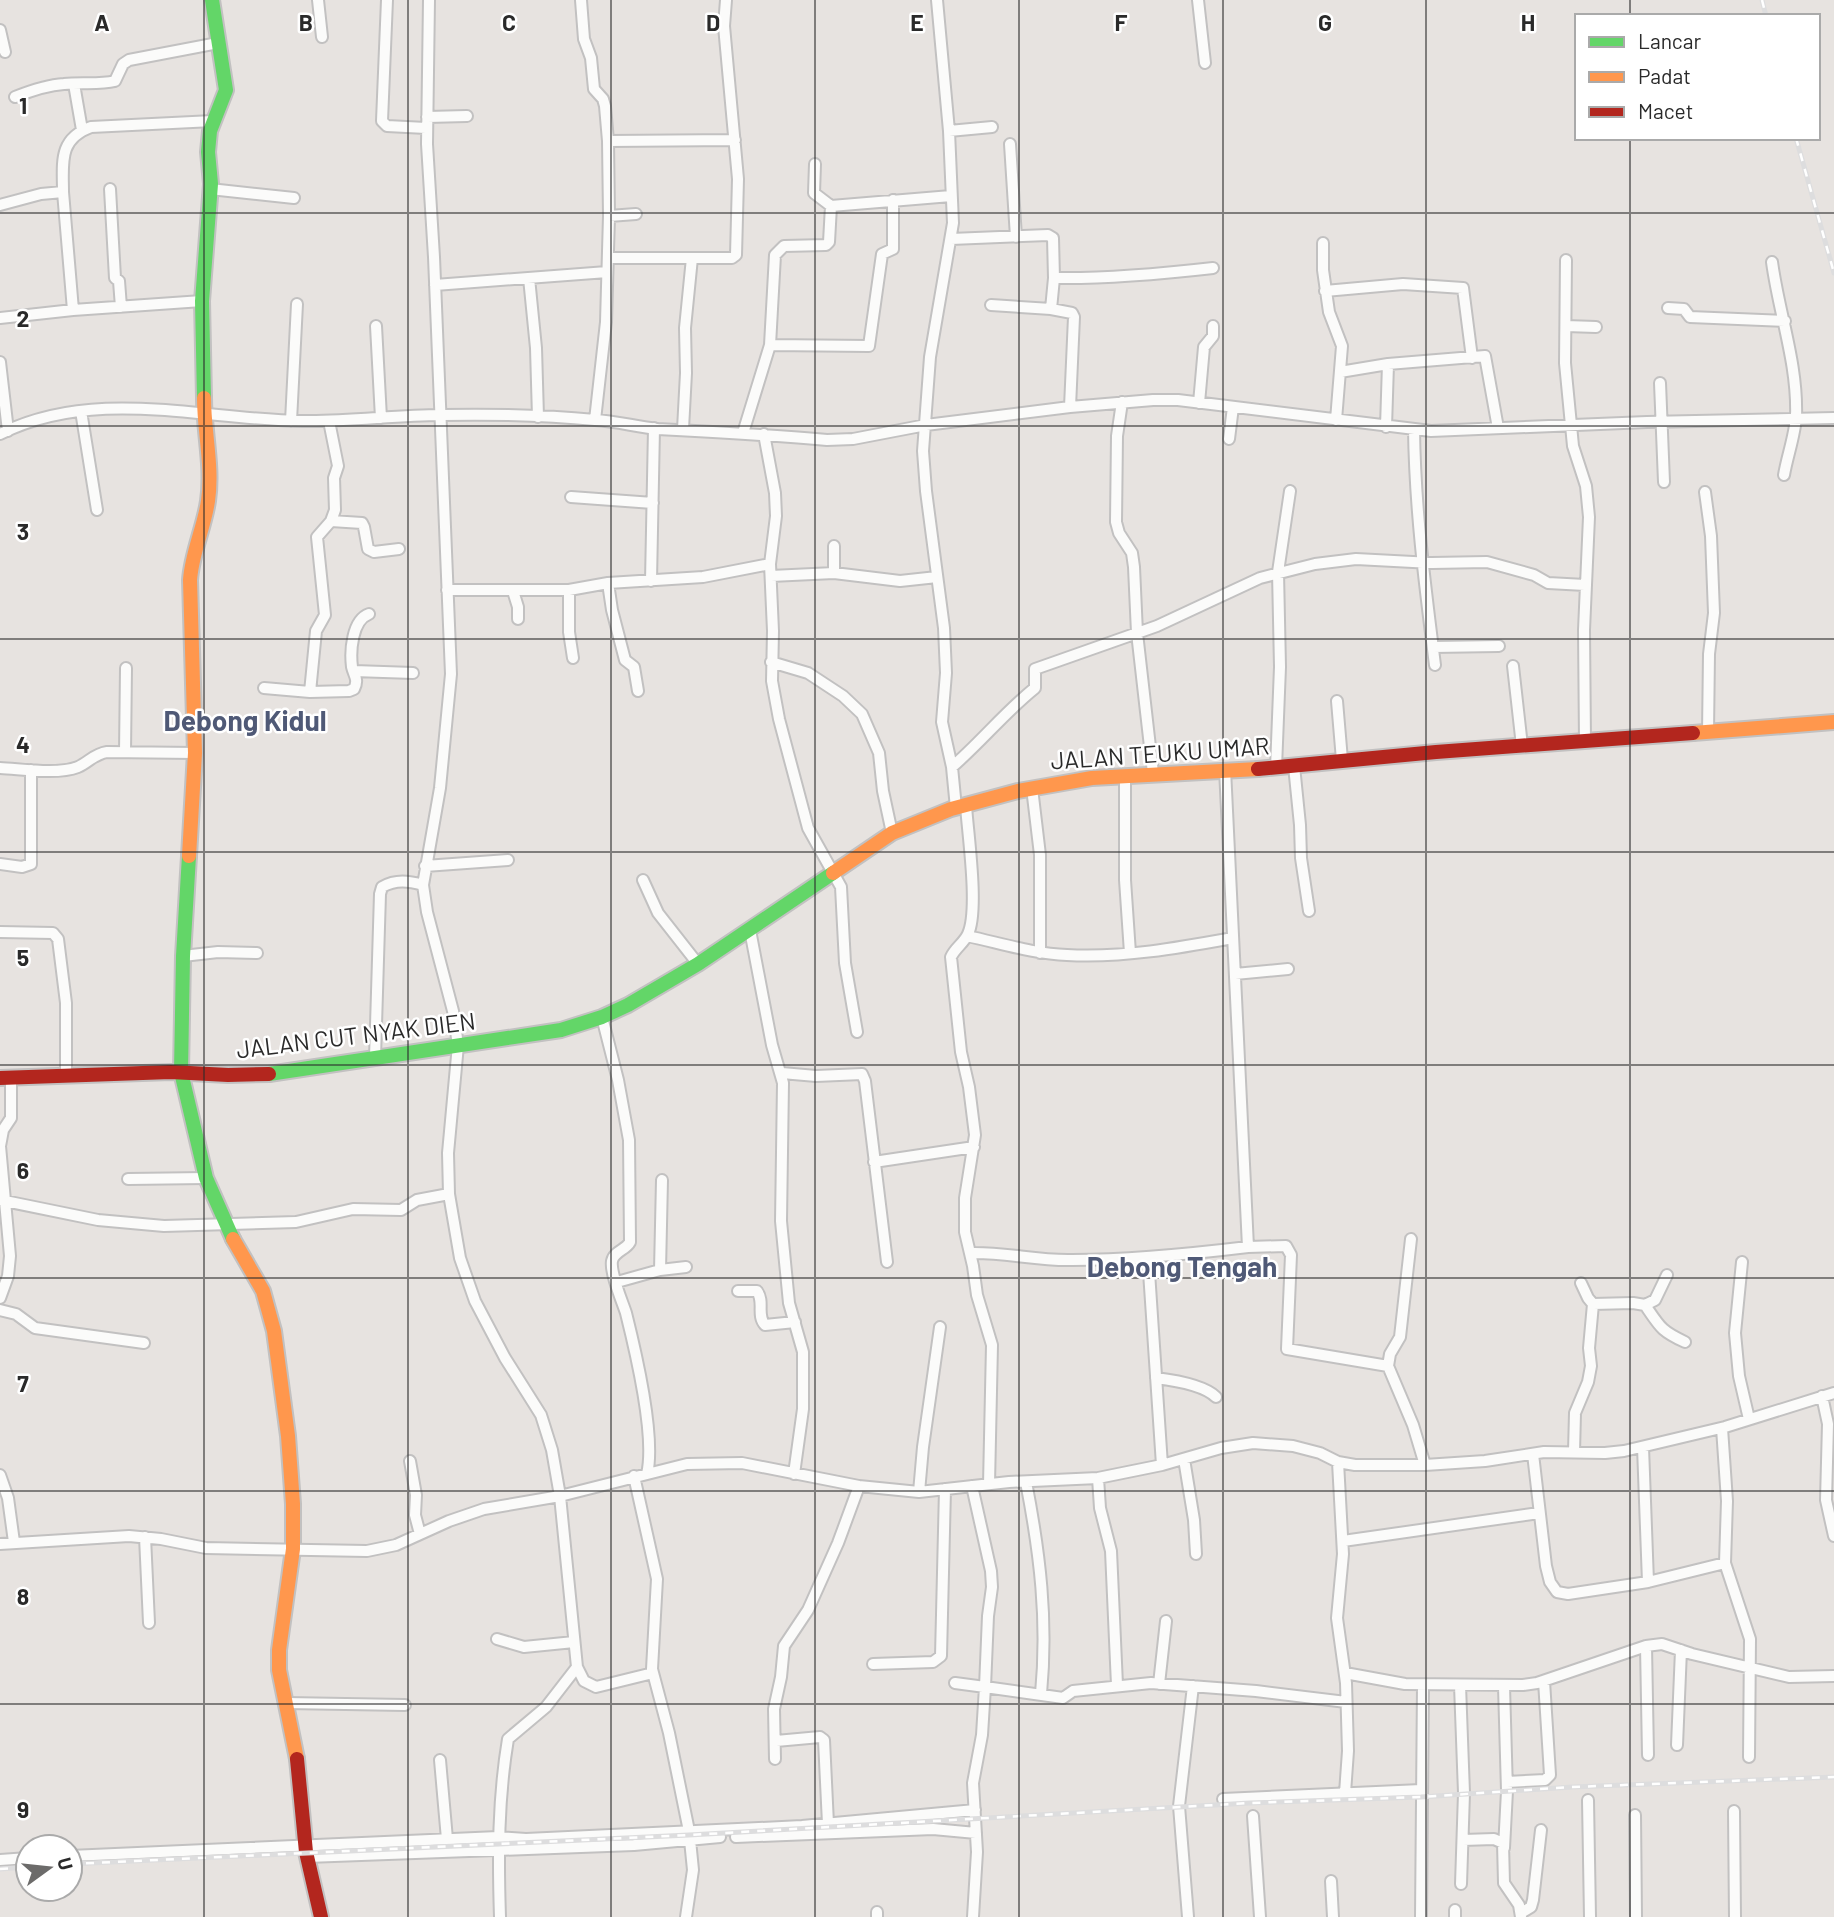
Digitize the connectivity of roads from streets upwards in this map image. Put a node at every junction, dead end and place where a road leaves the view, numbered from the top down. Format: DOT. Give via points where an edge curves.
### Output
graph roads {
  1 [pos="212,0"];
  2 [pos="318,0"];
  3 [pos="387,0"];
  4 [pos="429,0"];
  5 [pos="581,0"];
  6 [pos="726,0"];
  7 [pos="936,0"];
  8 [pos="1198,0"];
  9 [pos="0,30"];
  10 [pos="321,37"];
  11 [pos="218,43"];
  12 [pos="5,52"];
  13 [pos="1205,63"];
  14 [pos="74,84"];
  15 [pos="15,97"];
  16 [pos="467,116"];
  17 [pos="213,121"];
  18 [pos="427,122"];
  19 [pos="992,127"];
  20 [pos="82,130"];
  21 [pos="949,131"];
  22 [pos="735,140"];
  23 [pos="608,141"];
  24 [pos="1010,144"];
  25 [pos="815,164"];
  26 [pos="110,189"];
  27 [pos="210,189"];
  28 [pos="63,192"];
  29 [pos="951,196"];
  30 [pos="294,198"];
  31 [pos="893,200"];
  32 [pos="0,205"];
  33 [pos="831,206"];
  34 [pos="636,214"];
  35 [pos="609,216"];
  36 [pos="1016,237"];
  37 [pos="951,239"];
  38 [pos="1323,243"];
  39 [pos="608,258"];
  40 [pos="692,258"];
  41 [pos="1566,260"];
  42 [pos="1772,262"];
  43 [pos="1213,268"];
  44 [pos="607,272"];
  45 [pos="529,278"];
  46 [pos="1054,278"];
  47 [pos="435,285"];
  48 [pos="1325,291"];
  49 [pos="202,301"];
  50 [pos="297,304"];
  51 [pos="991,305"];
  52 [pos="121,307"];
  53 [pos="1668,308"];
  54 [pos="1051,309"];
  55 [pos="74,310"];
  56 [pos="0,318"];
  57 [pos="1785,321"];
  58 [pos="376,326"];
  59 [pos="1213,326"];
  60 [pos="1566,326"];
  61 [pos="1596,327"];
  62 [pos="770,345"];
  63 [pos="1472,358"];
  64 [pos="0,362"];
  65 [pos="1388,364"];
  66 [pos="1340,372"];
  67 [pos="1660,383"];
  68 [pos="1122,402"];
  69 [pos="1199,403"];
  70 [pos="1070,407"];
  71 [pos="1233,407"];
  72 [pos="81,411"];
  73 [pos="204,413"];
  74 [pos="441,415"];
  75 [pos="537,417"];
  76 [pos="381,418"];
  77 [pos="1834,418"];
  78 [pos="1796,419"];
  79 [pos="595,420"];
  80 [pos="1336,420"];
  81 [pos="291,421"];
  82 [pos="329,421"];
  83 [pos="1661,422"];
  84 [pos="926,425"];
  85 [pos="1572,425"];
  86 [pos="1386,427"];
  87 [pos="654,428"];
  88 [pos="1498,428"];
  89 [pos="683,429"];
  90 [pos="1414,429"];
  91 [pos="4,432"];
  92 [pos="743,433"];
  93 [pos="764,434"];
  94 [pos="1229,439"];
  95 [pos="1784,475"];
  96 [pos="1664,482"];
  97 [pos="1290,491"];
  98 [pos="1705,492"];
  99 [pos="571,497"];
  100 [pos="653,503"];
  101 [pos="97,510"];
  102 [pos="331,521"];
  103 [pos="834,546"];
  104 [pos="399,549"];
  105 [pos="1421,562"];
  106 [pos="771,570"];
  107 [pos="1279,572"];
  108 [pos="834,573"];
  109 [pos="936,577"];
  110 [pos="652,581"];
  111 [pos="608,583"];
  112 [pos="1585,585"];
  113 [pos="447,590"];
  114 [pos="569,590"];
  115 [pos="513,591"];
  116 [pos="369,614"];
  117 [pos="518,619"];
  118 [pos="1137,634"];
  119 [pos="1499,646"];
  120 [pos="1433,647"];
  121 [pos="573,658"];
  122 [pos="771,662"];
  123 [pos="1435,665"];
  124 [pos="1513,666"];
  125 [pos="126,668"];
  126 [pos="354,671"];
  127 [pos="413,673"];
  128 [pos="264,688"];
  129 [pos="638,691"];
  130 [pos="310,692"];
  131 [pos="1337,701"];
  132 [pos="1834,722"];
  133 [pos="1708,732"];
  134 [pos="1585,742"];
  135 [pos="1522,746"];
  136 [pos="125,752"];
  137 [pos="195,753"];
  138 [pos="1342,760"];
  139 [pos="1294,766"];
  140 [pos="952,767"];
  141 [pos="0,768"];
  142 [pos="1276,768"];
  143 [pos="1224,769"];
  144 [pos="31,770"];
  145 [pos="1153,773"];
  146 [pos="1125,775"];
  147 [pos="1032,788"];
  148 [pos="961,807"];
  149 [pos="892,833"];
  150 [pos="508,860"];
  151 [pos="0,864"];
  152 [pos="425,866"];
  153 [pos="832,873"];
  154 [pos="643,880"];
  155 [pos="423,885"];
  156 [pos="1309,911"];
  157 [pos="750,930"];
  158 [pos="0,932"];
  159 [pos="967,936"];
  160 [pos="1233,938"];
  161 [pos="257,953"];
  162 [pos="1040,953"];
  163 [pos="1130,953"];
  164 [pos="183,956"];
  165 [pos="698,964"];
  166 [pos="1289,969"];
  167 [pos="1234,974"];
  168 [pos="628,1005"];
  169 [pos="602,1017"];
  170 [pos="857,1032"];
  171 [pos="458,1045"];
  172 [pos="375,1058"];
  173 [pos="181,1072"];
  174 [pos="782,1073"];
  175 [pos="66,1074"];
  176 [pos="5,1078"];
  177 [pos="641,1128"];
  178 [pos="627,1131"];
  179 [pos="974,1147"];
  180 [pos="874,1162"];
  181 [pos="206,1178"];
  182 [pos="128,1179"];
  183 [pos="662,1180"];
  184 [pos="449,1194"];
  185 [pos="3,1201"];
  186 [pos="225,1224"];
  187 [pos="1411,1239"];
  188 [pos="1248,1247"];
  189 [pos="971,1253"];
  190 [pos="1148,1257"];
  191 [pos="887,1262"];
  192 [pos="1742,1262"];
  193 [pos="686,1266"];
  194 [pos="660,1270"];
  195 [pos="1667,1275"];
  196 [pos="617,1282"];
  197 [pos="1581,1283"];
  198 [pos="738,1291"];
  199 [pos="0,1298"];
  200 [pos="1593,1304"];
  201 [pos="1645,1305"];
  202 [pos="0,1310"];
  203 [pos="795,1322"];
  204 [pos="940,1327"];
  205 [pos="1685,1342"];
  206 [pos="145,1343"];
  207 [pos="1388,1366"];
  208 [pos="1156,1378"];
  209 [pos="1834,1393"];
  210 [pos="1822,1396"];
  211 [pos="1216,1397"];
  212 [pos="1749,1419"];
  213 [pos="1722,1428"];
  214 [pos="1643,1447"];
  215 [pos="1574,1452"];
  216 [pos="1533,1454"];
  217 [pos="1184,1459"];
  218 [pos="410,1461"];
  219 [pos="1338,1462"];
  220 [pos="1162,1465"];
  221 [pos="1424,1465"];
  222 [pos="647,1474"];
  223 [pos="794,1474"];
  224 [pos="0,1475"];
  225 [pos="634,1476"];
  226 [pos="1098,1478"];
  227 [pos="1027,1482"];
  228 [pos="989,1484"];
  229 [pos="859,1486"];
  230 [pos="972,1486"];
  231 [pos="945,1489"];
  232 [pos="919,1492"];
  233 [pos="560,1496"];
  234 [pos="1539,1513"];
  235 [pos="420,1534"];
  236 [pos="1834,1536"];
  237 [pos="145,1537"];
  238 [pos="1343,1541"];
  239 [pos="14,1542"];
  240 [pos="0,1544"];
  241 [pos="293,1549"];
  242 [pos="1196,1554"];
  243 [pos="1725,1563"];
  244 [pos="1648,1582"];
  245 [pos="1166,1621"];
  246 [pos="149,1623"];
  247 [pos="497,1639"];
  248 [pos="574,1642"];
  249 [pos="1646,1646"];
  250 [pos="1681,1650"];
  251 [pos="873,1664"];
  252 [pos="1748,1666"];
  253 [pos="577,1667"];
  254 [pos="653,1673"];
  255 [pos="1345,1673"];
  256 [pos="1834,1676"];
  257 [pos="1544,1681"];
  258 [pos="956,1683"];
  259 [pos="1159,1684"];
  260 [pos="1117,1685"];
  261 [pos="1423,1685"];
  262 [pos="1461,1685"];
  263 [pos="1193,1686"];
  264 [pos="1504,1686"];
  265 [pos="985,1687"];
  266 [pos="1041,1693"];
  267 [pos="1346,1702"];
  268 [pos="286,1703"];
  269 [pos="405,1704"];
  270 [pos="776,1741"];
  271 [pos="1677,1745"];
  272 [pos="1648,1755"];
  273 [pos="1749,1757"];
  274 [pos="775,1759"];
  275 [pos="440,1760"];
  276 [pos="1507,1782"];
  277 [pos="1421,1790"];
  278 [pos="1345,1793"];
  279 [pos="1223,1799"];
  280 [pos="1588,1800"];
  281 [pos="975,1810"];
  282 [pos="1734,1811"];
  283 [pos="1635,1815"];
  284 [pos="1253,1816"];
  285 [pos="828,1824"];
  286 [pos="1541,1830"];
  287 [pos="976,1833"];
  288 [pos="689,1835"];
  289 [pos="498,1837"];
  290 [pos="447,1839"];
  291 [pos="1463,1840"];
  292 [pos="1504,1848"];
  293 [pos="306,1850"];
  294 [pos="498,1850"];
  295 [pos="84,1856"];
  296 [pos="1331,1881"];
  297 [pos="1461,1884"];
  298 [pos="1521,1915"];
  299 [pos="321,1917"];
  300 [pos="500,1917"];
  301 [pos="686,1917"];
  302 [pos="973,1917"];
  303 [pos="1188,1917"];
  304 [pos="1260,1917"];
  305 [pos="1333,1917"];
  306 [pos="1421,1917"];
  307 [pos="1590,1917"];
  308 [pos="1636,1917"];
  309 [pos="1735,1917"];
  1 -- 11 [label="street"];
  2 -- 10 [label="street"];
  3 -- 18 [label="street" via="382,121 387,126"];
  4 -- 18 [label="street"];
  5 -- 23 [label="street" via="584,39 594,89 604,102"];
  6 -- 22 [label="street" via="724,26"];
  7 -- 21 [label="street"];
  8 -- 13 [label="street"];
  9 -- 12 [label="street"];
  11 -- 14 [label="street" via="129,60 115,81"];
  11 -- 17 [label="street" via="226,90"];
  14 -- 15 [label="street"];
  14 -- 20 [label="street"];
  16 -- 18 [label="street"];
  17 -- 20 [label="street"];
  17 -- 27 [label="street" via="208,152"];
  18 -- 47 [label="street"];
  19 -- 21 [label="street"];
  20 -- 28 [label="street" via="66,147"];
  21 -- 29 [label="street"];
  22 -- 23 [label="street"];
  22 -- 40 [label="street" via="736,255"];
  23 -- 35 [label="street"];
  24 -- 36 [label="street"];
  25 -- 33 [label="street" via="814,193"];
  26 -- 52 [label="street"];
  27 -- 30 [label="street"];
  27 -- 49 [label="street"];
  28 -- 32 [label="street"];
  28 -- 55 [label="street"];
  29 -- 31 [label="street"];
  29 -- 37 [label="street"];
  31 -- 33 [label="street"];
  31 -- 62 [label="street" via="893,249 882,253 869,346"];
  33 -- 62 [label="street" via="826,245 785,246 775,255"];
  34 -- 35 [label="street"];
  35 -- 39 [label="street"];
  36 -- 37 [label="street"];
  36 -- 46 [label="street" via="1051,237"];
  37 -- 84 [label="street" via="930,357"];
  38 -- 48 [label="street"];
  39 -- 40 [label="street"];
  39 -- 44 [label="street"];
  40 -- 89 [label="street"];
  41 -- 60 [label="street"];
  42 -- 57 [label="street"];
  43 -- 46 [label="street"];
  44 -- 45 [label="street"];
  44 -- 79 [label="street"];
  45 -- 47 [label="street"];
  45 -- 75 [label="street"];
  46 -- 54 [label="street"];
  47 -- 74 [label="street"];
  48 -- 63 [label="street" via="1402,284 1463,288"];
  48 -- 66 [label="street" via="1342,346"];
  49 -- 52 [label="street"];
  49 -- 73 [label="street"];
  50 -- 81 [label="street"];
  51 -- 54 [label="street"];
  52 -- 55 [label="street"];
  53 -- 57 [label="street" via="1684,309 1690,317"];
  54 -- 70 [label="street" via="1074,317"];
  55 -- 56 [label="street"];
  57 -- 78 [label="street"];
  58 -- 76 [label="street"];
  59 -- 69 [label="street" via="1213,336 1204,346"];
  60 -- 61 [label="street"];
  60 -- 85 [label="street"];
  62 -- 92 [label="street"];
  63 -- 65 [label="street"];
  63 -- 88 [label="street" via="1487,358"];
  64 -- 91 [label="street"];
  65 -- 66 [label="street"];
  65 -- 86 [label="street"];
  66 -- 80 [label="street"];
  67 -- 83 [label="street"];
  68 -- 69 [label="street"];
  68 -- 70 [label="street"];
  68 -- 118 [label="street" via="1115,512 1119,533 1132,552"];
  69 -- 71 [label="street"];
  70 -- 84 [label="street"];
  71 -- 80 [label="street"];
  71 -- 94 [label="street"];
  72 -- 73 [label="street"];
  72 -- 91 [label="street"];
  72 -- 101 [label="street"];
  73 -- 81 [label="street"];
  73 -- 137 [label="street" via="208,502 190,580"];
  74 -- 75 [label="street"];
  74 -- 76 [label="street"];
  74 -- 113 [label="street"];
  75 -- 79 [label="street"];
  76 -- 82 [label="street"];
  77 -- 78 [label="street"];
  78 -- 83 [label="street"];
  78 -- 95 [label="street"];
  79 -- 87 [label="street"];
  80 -- 86 [label="street"];
  81 -- 82 [label="street"];
  82 -- 102 [label="street" via="338,466"];
  83 -- 85 [label="street"];
  83 -- 96 [label="street"];
  84 -- 93 [label="street" via="853,439"];
  84 -- 109 [label="street" via="923,451"];
  85 -- 88 [label="street"];
  85 -- 112 [label="street" via="1589,517"];
  86 -- 90 [label="street"];
  87 -- 89 [label="street"];
  87 -- 100 [label="street"];
  88 -- 90 [label="street"];
  89 -- 92 [label="street"];
  90 -- 105 [label="street"];
  92 -- 93 [label="street"];
  93 -- 106 [label="street" via="775,493"];
  97 -- 107 [label="street"];
  98 -- 133 [label="street" via="1714,614"];
  99 -- 100 [label="street"];
  100 -- 110 [label="street"];
  102 -- 104 [label="street" via="362,523 368,549 374,552"];
  102 -- 130 [label="street" via="317,537 325,615 316,631"];
  103 -- 108 [label="street"];
  105 -- 107 [label="street" via="1356,559"];
  105 -- 112 [label="street" via="1487,562 1548,583"];
  105 -- 120 [label="street"];
  106 -- 108 [label="street"];
  106 -- 110 [label="street"];
  106 -- 122 [label="street"];
  107 -- 118 [label="street"];
  107 -- 142 [label="street"];
  108 -- 109 [label="street" via="900,581"];
  109 -- 140 [label="street" via="945,639 942,722"];
  110 -- 111 [label="street"];
  111 -- 114 [label="street"];
  111 -- 129 [label="street" via="624,657 634,667"];
  112 -- 134 [label="street"];
  113 -- 115 [label="street"];
  113 -- 152 [label="street" via="451,697"];
  114 -- 115 [label="street"];
  114 -- 121 [label="street"];
  115 -- 117 [label="street"];
  116 -- 126 [label="street" via="355,628"];
  118 -- 140 [label="street" via="1035,668 1035,688"];
  118 -- 145 [label="street"];
  119 -- 120 [label="street"];
  120 -- 123 [label="street"];
  122 -- 149 [label="street" via="808,673 862,714 879,753"];
  122 -- 153 [label="street" via="779,719 800,803"];
  124 -- 135 [label="street"];
  125 -- 136 [label="street"];
  126 -- 127 [label="street"];
  126 -- 130 [label="street" via="354,689"];
  128 -- 130 [label="street"];
  131 -- 138 [label="street"];
  132 -- 133 [label="street, JALAN TEUKU UMAR"];
  133 -- 134 [label="street, JALAN TEUKU UMAR"];
  134 -- 135 [label="street, JALAN TEUKU UMAR"];
  135 -- 138 [label="street, JALAN TEUKU UMAR"];
  136 -- 137 [label="street"];
  136 -- 144 [label="street" via="100,753 73,768"];
  137 -- 164 [label="street"];
  138 -- 139 [label="street, JALAN TEUKU UMAR"];
  139 -- 142 [label="street, JALAN TEUKU UMAR"];
  139 -- 156 [label="street"];
  140 -- 148 [label="street"];
  141 -- 144 [label="street"];
  142 -- 143 [label="street, JALAN TEUKU UMAR"];
  143 -- 145 [label="street, JALAN TEUKU UMAR"];
  143 -- 160 [label="street"];
  144 -- 151 [label="street" via="31,864"];
  145 -- 146 [label="street, JALAN TEUKU UMAR"];
  146 -- 147 [label="street, JALAN TEUKU UMAR"];
  146 -- 163 [label="street"];
  147 -- 148 [label="street, JALAN TEUKU UMAR"];
  147 -- 162 [label="street" via="1040,855"];
  148 -- 149 [label="street, JALAN TEUKU UMAR"];
  148 -- 159 [label="street" via="972,893"];
  149 -- 153 [label="street, JALAN TEUKU UMAR"];
  150 -- 152 [label="street"];
  152 -- 155 [label="street"];
  153 -- 157 [label="street, JALAN TEUKU UMAR"];
  153 -- 170 [label="street" via="841,887 845,962"];
  154 -- 165 [label="street" via="658,913"];
  155 -- 171 [label="street"];
  155 -- 172 [label="street" via="394,882 382,887 380,894"];
  157 -- 165 [label="street, JALAN TEUKU UMAR"];
  157 -- 174 [label="street" via="772,1045"];
  158 -- 175 [label="street" via="53,933 58,939 66,1003"];
  159 -- 162 [label="street"];
  159 -- 179 [label="street" via="951,957"];
  160 -- 163 [label="street"];
  160 -- 167 [label="street"];
  161 -- 164 [label="street"];
  162 -- 163 [label="street"];
  164 -- 173 [label="street"];
  165 -- 168 [label="street, JALAN TEUKU UMAR"];
  166 -- 167 [label="street"];
  167 -- 188 [label="street"];
  168 -- 169 [label="street, JALAN CUT NYAK DIEN"];
  169 -- 171 [label="street, JALAN CUT NYAK DIEN" via="561,1030"];
  169 -- 178 [label="street"];
  171 -- 172 [label="street, JALAN CUT NYAK DIEN"];
  171 -- 184 [label="street"];
  172 -- 173 [label="street, JALAN CUT NYAK DIEN" via="284,1073"];
  173 -- 175 [label="street, JALAN CUT NYAK DIEN"];
  173 -- 181 [label="street"];
  174 -- 180 [label="street" via="862,1074"];
  174 -- 203 [label="street" via="781,1221"];
  175 -- 176 [label="street, JALAN CUT NYAK DIEN"];
  176 -- 185 [label="street" via="10,1118 0,1146"];
  177 -- 178 [label="street"];
  178 -- 196 [label="street" via="630,1242 613,1258"];
  179 -- 180 [label="street"];
  179 -- 189 [label="street" via="965,1198 965,1232"];
  180 -- 191 [label="street"];
  181 -- 182 [label="street"];
  181 -- 186 [label="street"];
  183 -- 194 [label="street"];
  184 -- 186 [label="street" via="417,1200 401,1210 353,1209 296,1222"];
  184 -- 233 [label="street" via="460,1258 475,1301 541,1415"];
  185 -- 186 [label="street" via="122,1223"];
  185 -- 199 [label="street" via="10,1256"];
  186 -- 241 [label="street" via="270,1310 288,1436"];
  187 -- 207 [label="street" via="1400,1337"];
  188 -- 190 [label="street"];
  188 -- 207 [label="street" via="1286,1246 1291,1255 1287,1349"];
  189 -- 190 [label="street" via="1035,1260"];
  189 -- 228 [label="street" via="992,1345"];
  190 -- 208 [label="street"];
  192 -- 212 [label="street" via="1735,1333"];
  193 -- 194 [label="street"];
  194 -- 196 [label="street"];
  195 -- 201 [label="street" via="1655,1300"];
  196 -- 222 [label="street" via="647,1423"];
  197 -- 200 [label="street"];
  198 -- 203 [label="street" via="760,1294 760,1317 765,1325"];
  200 -- 201 [label="street"];
  200 -- 215 [label="street" via="1591,1366 1575,1413"];
  201 -- 205 [label="street" via="1666,1333"];
  202 -- 206 [label="street" via="16,1314 36,1328"];
  203 -- 223 [label="street" via="803,1352 803,1409"];
  204 -- 232 [label="street"];
  207 -- 221 [label="street"];
  208 -- 211 [label="street"];
  208 -- 220 [label="street"];
  209 -- 210 [label="street"];
  210 -- 212 [label="street"];
  210 -- 236 [label="street" via="1828,1424 1826,1500"];
  212 -- 213 [label="street"];
  213 -- 214 [label="street"];
  213 -- 243 [label="street"];
  214 -- 215 [label="street" via="1605,1454"];
  214 -- 244 [label="street"];
  215 -- 216 [label="street"];
  216 -- 221 [label="street"];
  216 -- 234 [label="street"];
  217 -- 219 [label="street" via="1240,1443 1265,1442 1320,1453"];
  217 -- 220 [label="street"];
  217 -- 242 [label="street"];
  218 -- 235 [label="street"];
  219 -- 221 [label="street"];
  219 -- 238 [label="street"];
  220 -- 226 [label="street"];
  222 -- 223 [label="street" via="687,1464 729,1462"];
  222 -- 225 [label="street"];
  223 -- 229 [label="street"];
  224 -- 239 [label="street"];
  225 -- 233 [label="street"];
  225 -- 254 [label="street" via="657,1579"];
  226 -- 227 [label="street"];
  226 -- 260 [label="street" via="1111,1551"];
  227 -- 228 [label="street"];
  227 -- 266 [label="street" via="1044,1609"];
  228 -- 230 [label="street"];
  229 -- 232 [label="street"];
  229 -- 270 [label="street" via="808,1610 784,1646 774,1709"];
  230 -- 231 [label="street"];
  230 -- 265 [label="street" via="992,1571"];
  231 -- 232 [label="street"];
  231 -- 251 [label="street" via="941,1656 933,1662"];
  233 -- 235 [label="street" via="484,1509"];
  233 -- 248 [label="street"];
  234 -- 238 [label="street"];
  234 -- 244 [label="street" via="1546,1566 1557,1592"];
  235 -- 241 [label="street" via="375,1550"];
  237 -- 239 [label="street"];
  237 -- 241 [label="street" via="206,1548"];
  237 -- 246 [label="street"];
  238 -- 255 [label="street" via="1337,1618"];
  239 -- 240 [label="street"];
  241 -- 268 [label="street" via="279,1650"];
  243 -- 244 [label="street"];
  243 -- 252 [label="street" via="1750,1639"];
  245 -- 259 [label="street"];
  247 -- 248 [label="street" via="524,1647"];
  248 -- 253 [label="street"];
  249 -- 250 [label="street" via="1662,1644"];
  249 -- 257 [label="street"];
  249 -- 272 [label="street"];
  250 -- 252 [label="street"];
  250 -- 271 [label="street"];
  252 -- 256 [label="street" via="1789,1677"];
  252 -- 273 [label="street"];
  253 -- 254 [label="street" via="584,1681 596,1687"];
  253 -- 289 [label="street" via="546,1707 508,1739"];
  254 -- 288 [label="street"];
  255 -- 261 [label="street"];
  255 -- 267 [label="street"];
  257 -- 264 [label="street"];
  257 -- 276 [label="street" via="1550,1775 1545,1780"];
  258 -- 265 [label="street"];
  259 -- 260 [label="street"];
  259 -- 263 [label="street"];
  260 -- 266 [label="street" via="1073,1691 1063,1698"];
  261 -- 262 [label="street"];
  261 -- 277 [label="street"];
  262 -- 264 [label="street"];
  262 -- 291 [label="street"];
  263 -- 267 [label="street"];
  263 -- 303 [label="street" via="1179,1806"];
  264 -- 276 [label="street"];
  265 -- 266 [label="street"];
  265 -- 281 [label="street" via="973,1783"];
  267 -- 278 [label="street"];
  268 -- 269 [label="street"];
  268 -- 293 [label="street" via="297,1755"];
  270 -- 274 [label="street"];
  270 -- 285 [label="street" via="824,1740"];
  275 -- 290 [label="street"];
  276 -- 292 [label="street"];
  277 -- 278 [label="street"];
  277 -- 306 [label="street"];
  278 -- 279 [label="street"];
  280 -- 307 [label="street"];
  281 -- 285 [label="street"];
  281 -- 287 [label="street"];
  282 -- 309 [label="street"];
  283 -- 308 [label="street"];
  284 -- 304 [label="street"];
  285 -- 288 [label="street"];
  286 -- 298 [label="street" via="1533,1900"];
  287 -- 288 [label="street" via="933,1829"];
  287 -- 302 [label="street"];
  288 -- 289 [label="street"];
  288 -- 294 [label="street" via="634,1845"];
  288 -- 301 [label="street" via="693,1870"];
  289 -- 290 [label="street"];
  289 -- 294 [label="street"];
  290 -- 293 [label="street"];
  291 -- 292 [label="street" via="1494,1839"];
  291 -- 297 [label="street"];
  292 -- 298 [label="street" via="1504,1883"];
  293 -- 294 [label="street"];
  293 -- 295 [label="street"];
  293 -- 299 [label="street"];
  294 -- 300 [label="street"];
  296 -- 305 [label="street"];
}
